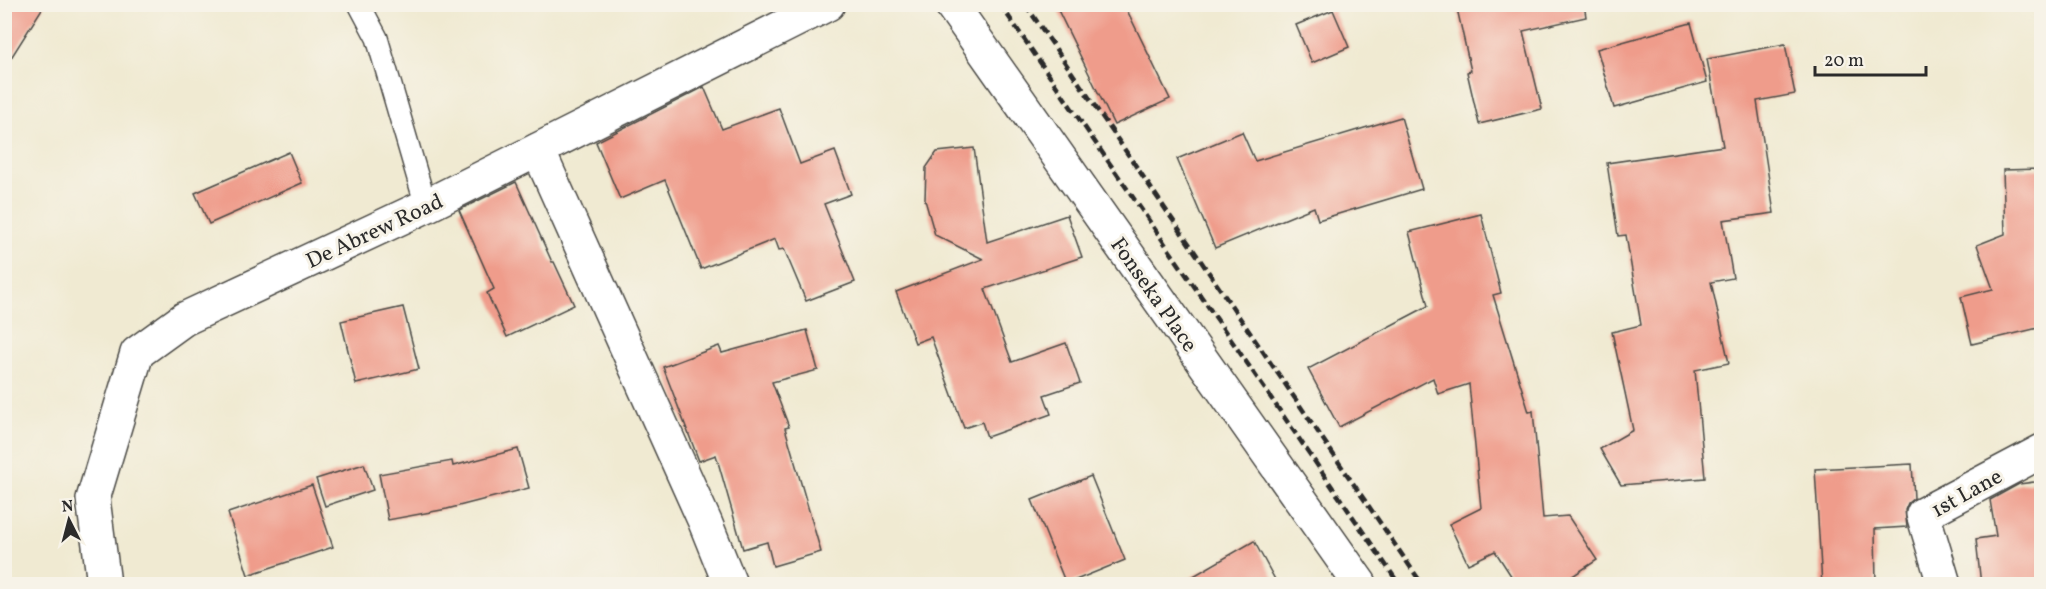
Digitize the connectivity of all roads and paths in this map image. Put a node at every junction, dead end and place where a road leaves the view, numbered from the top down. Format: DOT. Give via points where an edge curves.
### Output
graph roads {
  1 [pos="359,4"];
  2 [pos="828,4"];
  3 [pos="951,4"];
  4 [pos="538,150"];
  5 [pos="426,206"];
  6 [pos="2042,451"];
  7 [pos="104,585"];
  8 [pos="730,585"];
  9 [pos="1360,585"];
  10 [pos="1944,585"];
  1 -- 5 [label="lane" via="377,38"];
  2 -- 4 [label="street, De Abrew Road"];
  3 -- 9 [label="street, Fonseka Place"];
  4 -- 5 [label="street, De Abrew Road"];
  4 -- 8 [label="street"];
  5 -- 7 [label="street, De Abrew Road" via="184,319 137,353 93,499"];
  6 -- 10 [label="street, 1st Lane" via="1923,514"];
}
